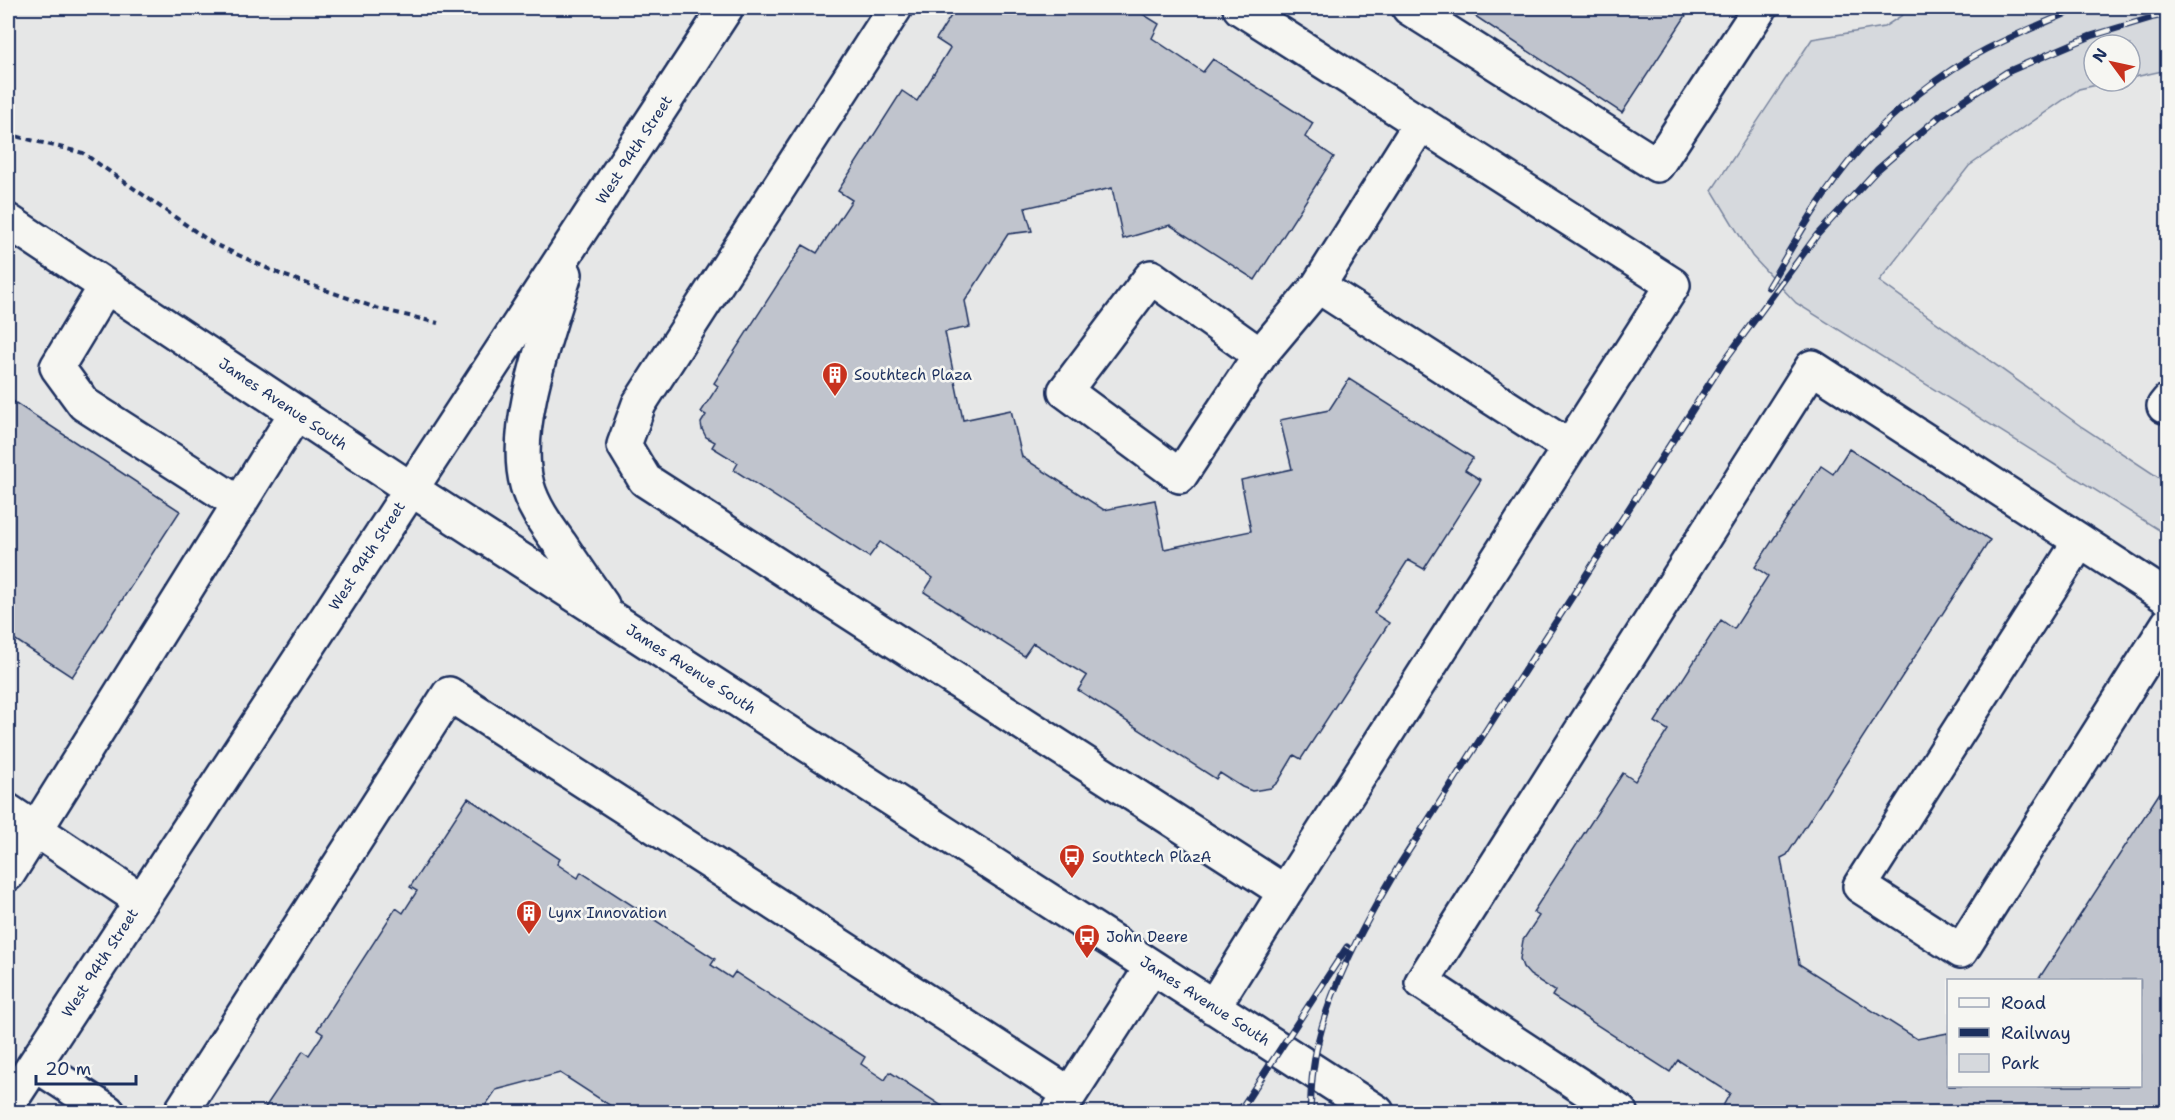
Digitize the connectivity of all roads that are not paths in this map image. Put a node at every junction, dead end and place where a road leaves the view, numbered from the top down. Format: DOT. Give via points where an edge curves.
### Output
graph roads {
  1 [pos="726,8"];
  2 [pos="895,8"];
  3 [pos="1240,8"];
  4 [pos="1409,8"];
  5 [pos="1760,8"];
  6 [pos="1421,123"];
  7 [pos="8,221"];
  8 [pos="573,242"];
  9 [pos="106,286"];
  10 [pos="1318,286"];
  11 [pos="1260,355"];
  12 [pos="296,413"];
  13 [pos="1569,447"];
  14 [pos="411,489"];
  15 [pos="240,504"];
  16 [pos="2080,541"];
  17 [pos="2168,598"];
  18 [pos="610,616"];
  19 [pos="2168,624"];
  20 [pos="8,811"];
  21 [pos="36,830"];
  22 [pos="8,874"];
  23 [pos="1285,892"];
  24 [pos="141,900"];
  25 [pos="1152,967"];
  26 [pos="1213,1007"];
  27 [pos="35,1064"];
  28 [pos="1064,1103"];
  29 [pos="8,1105"];
  30 [pos="108,1113"];
  31 [pos="181,1113"];
  32 [pos="1377,1113"];
  33 [pos="1620,1113"];
  1 -- 8 [label="street, West 94th Street"];
  2 -- 23 [label="street" via="639,404 624,445 645,480"];
  3 -- 6 [label="street"];
  4 -- 5 [label="street" via="1657,165"];
  6 -- 10 [label="street"];
  6 -- 13 [label="street" via="1673,285"];
  7 -- 9 [label="street, James Avenue South"];
  8 -- 14 [label="street, West 94th Street"];
  8 -- 18 [label="street" via="529,399 523,435 524,465 538,512"];
  9 -- 12 [label="street, James Avenue South"];
  9 -- 15 [label="street" via="57,367 84,404"];
  10 -- 11 [label="street"];
  10 -- 13 [label="street"];
  11 -- 11 [label="street" via="1180,476 1065,391 1150,276"];
  12 -- 14 [label="street, James Avenue South"];
  12 -- 15 [label="street"];
  13 -- 23 [label="street"];
  14 -- 18 [label="street, James Avenue South"];
  14 -- 24 [label="street, West 94th Street"];
  15 -- 21 [label="street"];
  16 -- 17 [label="street"];
  16 -- 19 [label="street" via="1860,886 1961,951"];
  16 -- 33 [label="street" via="1812,367 1422,982"];
  18 -- 25 [label="street, James Avenue South"];
  20 -- 21 [label="street"];
  21 -- 22 [label="street"];
  21 -- 24 [label="street"];
  23 -- 26 [label="street"];
  24 -- 27 [label="street, West 94th Street"];
  25 -- 26 [label="street, James Avenue South"];
  25 -- 28 [label="street"];
  26 -- 32 [label="street, James Avenue South"];
  27 -- 29 [label="street, West 94th Street"];
  27 -- 30 [label="street"];
  28 -- 31 [label="street" via="449,694"];
}
